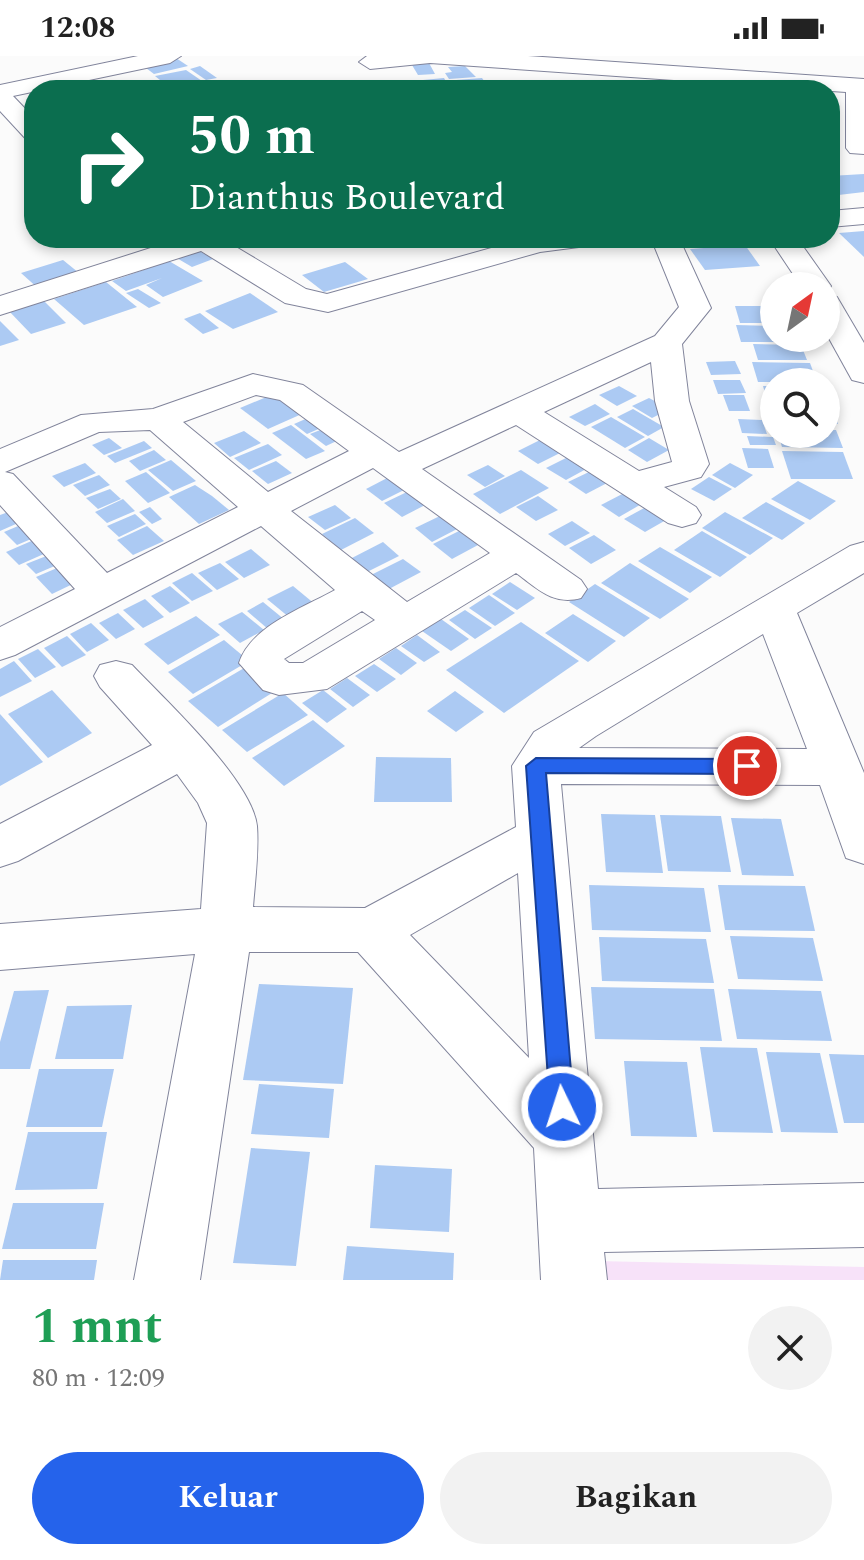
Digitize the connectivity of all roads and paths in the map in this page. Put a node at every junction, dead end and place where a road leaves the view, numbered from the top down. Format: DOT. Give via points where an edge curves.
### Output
graph roads {
  1 [pos="170,56"];
  2 [pos="430,56"];
  3 [pos="749,56"];
  4 [pos="488,60"];
  5 [pos="370,62"];
  6 [pos="862,79"];
  7 [pos="63,80"];
  8 [pos="500,80"];
  9 [pos="601,80"];
  10 [pos="840,82"];
  11 [pos="24,89"];
  12 [pos="0,94"];
  13 [pos="840,121"];
  14 [pos="24,122"];
  15 [pos="854,144"];
  16 [pos="864,216"];
  17 [pos="840,218"];
  18 [pos="176,248"];
  19 [pos="218,248"];
  20 [pos="524,248"];
  21 [pos="669,248"];
  22 [pos="792,248"];
  23 [pos="807,272"];
  24 [pos="0,306"];
  25 [pos="840,329"];
  26 [pos="666,343"];
  27 [pos="613,367"];
  28 [pos="864,373"];
  29 [pos="672,401"];
  30 [pos="516,410"];
  31 [pos="158,419"];
  32 [pos="386,460"];
  33 [pos="0,462"];
  34 [pos="0,482"];
  35 [pos="635,484"];
  36 [pos="265,508"];
  37 [pos="682,515"];
  38 [pos="864,555"];
  39 [pos="515,556"];
  40 [pos="566,589"];
  41 [pos="363,592"];
  42 [pos="102,593"];
  43 [pos="774,608"];
  44 [pos="405,621"];
  45 [pos="0,645"];
  46 [pos="116,676"];
  47 [pos="184,749"];
  48 [pos="536,766"];
  49 [pos="838,767"];
  50 [pos="542,836"];
  51 [pos="864,844"];
  52 [pos="0,847"];
  53 [pos="226,929"];
  54 [pos="371,930"];
  55 [pos="0,947"];
  56 [pos="564,1137"];
  57 [pos="864,1215"];
  58 [pos="572,1250"];
  59 [pos="167,1280"];
  1 -- 7 [label="street"];
  2 -- 4 [label="street"];
  2 -- 5 [label="street"];
  3 -- 6 [label="street"];
  4 -- 8 [label="street"];
  4 -- 9 [label="street"];
  6 -- 10 [label="street"];
  6 -- 15 [label="street"];
  11 -- 12 [label="street"];
  12 -- 14 [label="street"];
  13 -- 15 [label="street"];
  16 -- 17 [label="street"];
  18 -- 24 [label="street"];
  19 -- 20 [label="street" via="296,296 328,303"];
  21 -- 26 [label="street" via="690,294"];
  22 -- 23 [label="street"];
  25 -- 28 [label="street"];
  26 -- 27 [label="street"];
  26 -- 29 [label="street"];
  27 -- 29 [label="street"];
  27 -- 30 [label="street"];
  29 -- 35 [label="street" via="691,464"];
  30 -- 32 [label="street"];
  30 -- 35 [label="street"];
  31 -- 32 [label="street" via="253,384 273,386 291,392"];
  31 -- 33 [label="street" via="93,422"];
  31 -- 36 [label="street"];
  32 -- 36 [label="street"];
  32 -- 39 [label="street"];
  34 -- 42 [label="street"];
  35 -- 37 [label="street"];
  36 -- 41 [label="street"];
  36 -- 42 [label="street"];
  38 -- 43 [label="street"];
  39 -- 40 [label="street"];
  39 -- 44 [label="street"];
  41 -- 44 [label="street"];
  41 -- 44 [label="street" via="276,643 261,663 279,679 311,678"];
  42 -- 45 [label="street"];
  43 -- 48 [label="street" via="580,724 551,744"];
  43 -- 49 [label="street"];
  46 -- 47 [label="street"];
  47 -- 52 [label="street"];
  47 -- 53 [label="street" via="219,794 232,823"];
  48 -- 49 [label="street"];
  48 -- 50 [label="street"];
  49 -- 51 [label="street"];
  50 -- 54 [label="street"];
  50 -- 56 [label="street"];
  53 -- 54 [label="street"];
  53 -- 55 [label="street"];
  53 -- 59 [label="street"];
  54 -- 56 [label="street"];
  56 -- 58 [label="street"];
  57 -- 58 [label="street"];
}
